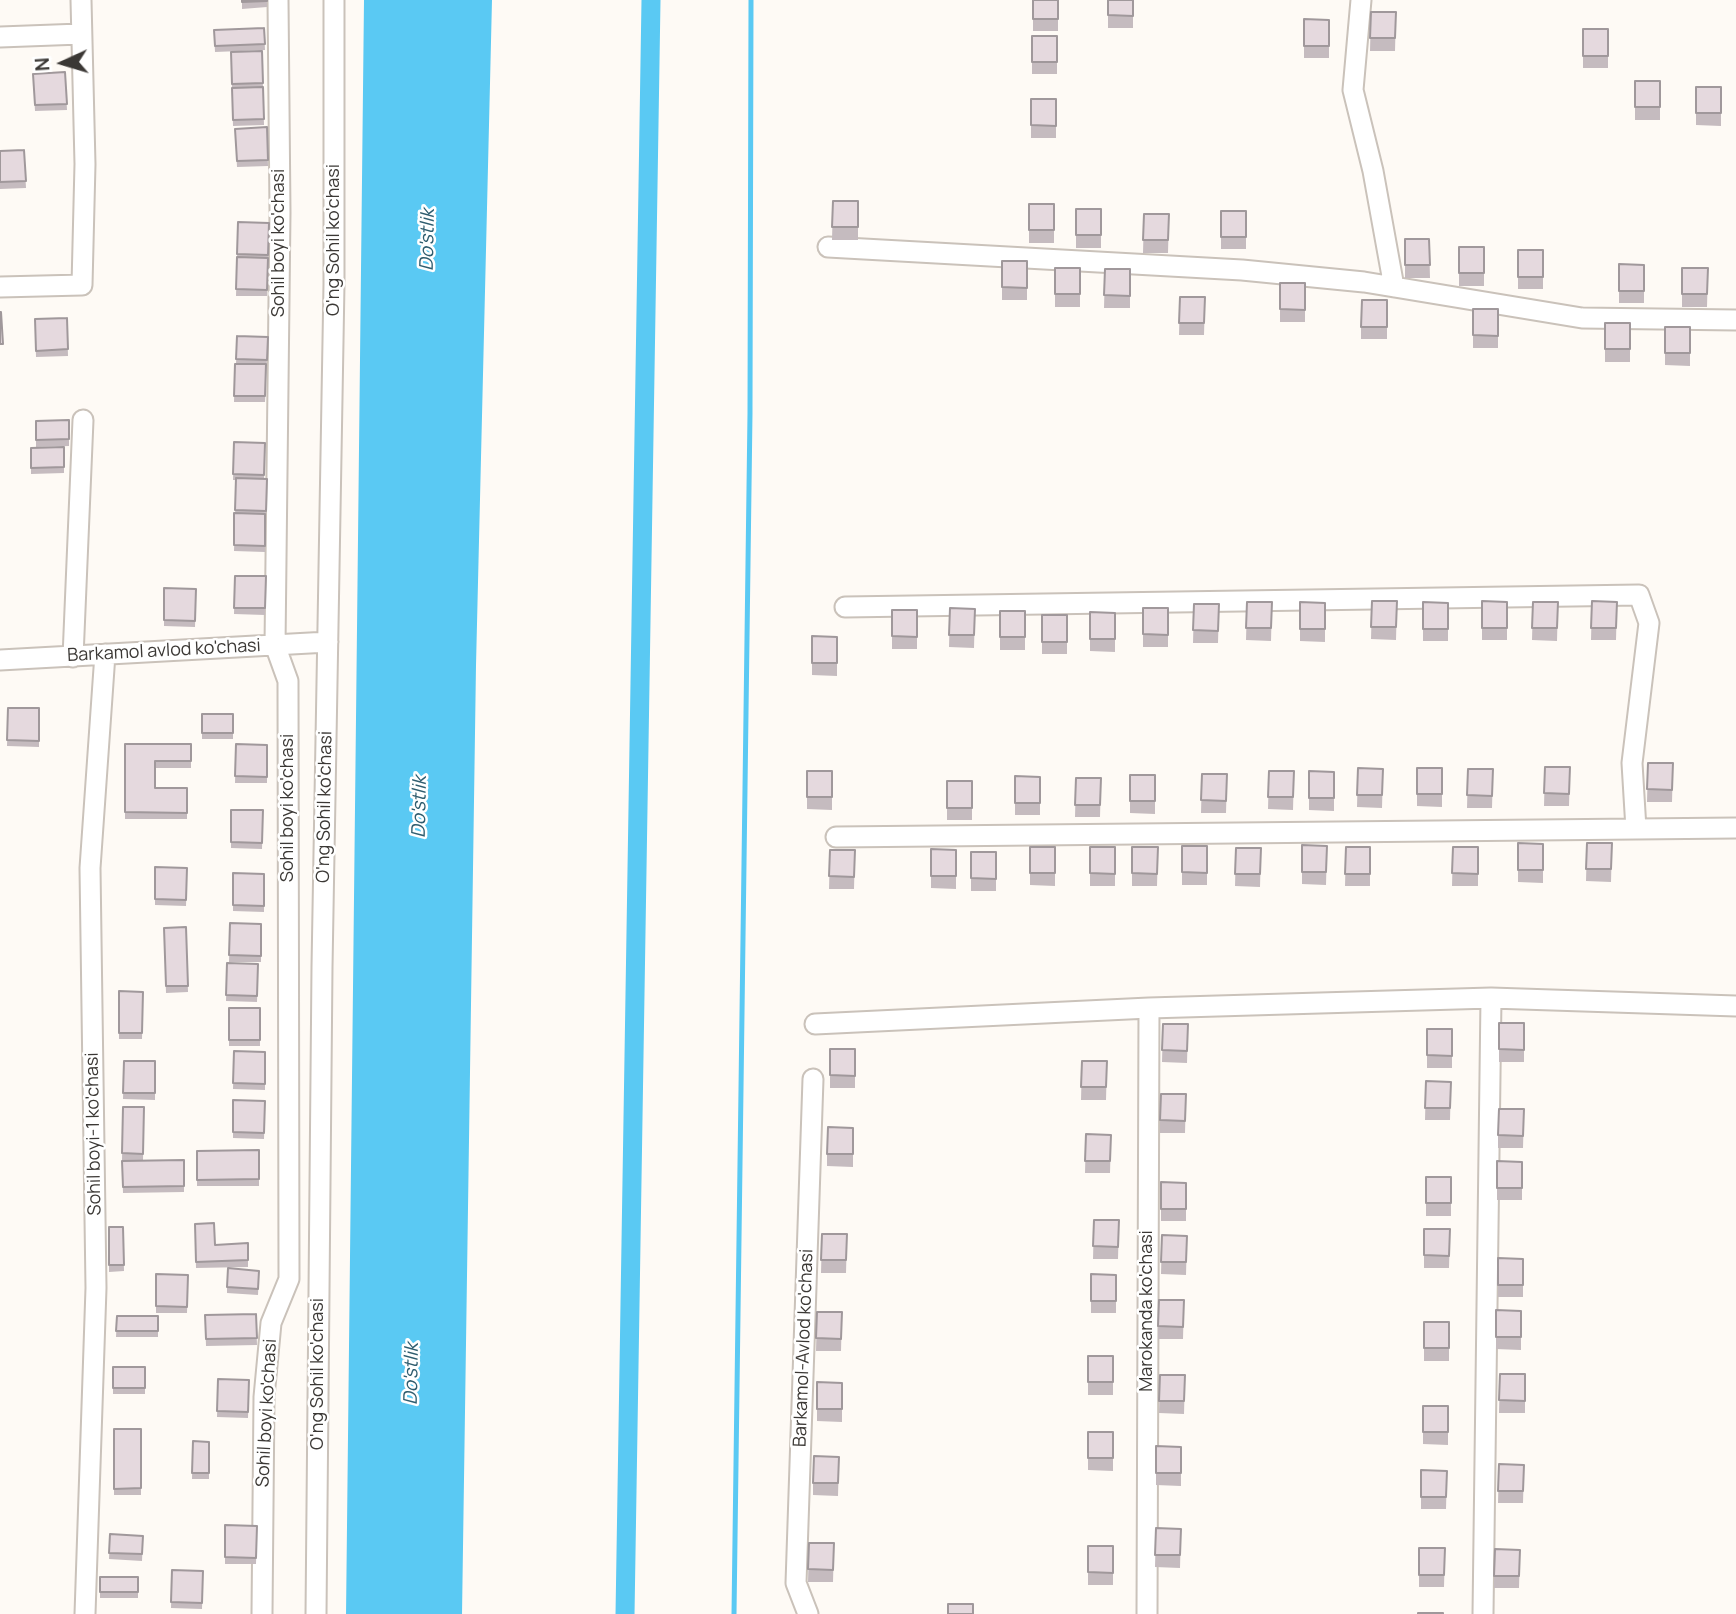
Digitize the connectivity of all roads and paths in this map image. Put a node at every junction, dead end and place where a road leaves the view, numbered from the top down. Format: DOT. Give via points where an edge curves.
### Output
graph roads {
  1 [pos="81,0"];
  2 [pos="278,0"];
  3 [pos="334,0"];
  4 [pos="1361,0"];
  5 [pos="81,33"];
  6 [pos="0,37"];
  7 [pos="828,247"];
  8 [pos="0,287"];
  9 [pos="1394,287"];
  10 [pos="1736,320"];
  11 [pos="83,420"];
  12 [pos="845,607"];
  13 [pos="328,642"];
  14 [pos="275,645"];
  15 [pos="105,654"];
  16 [pos="73,657"];
  17 [pos="0,660"];
  18 [pos="1736,828"];
  19 [pos="1636,829"];
  20 [pos="836,837"];
  21 [pos="1492,998"];
  22 [pos="1736,1006"];
  23 [pos="1149,1007"];
  24 [pos="815,1024"];
  25 [pos="813,1079"];
  26 [pos="85,1614"];
  27 [pos="262,1614"];
  28 [pos="316,1614"];
  29 [pos="808,1614"];
  30 [pos="1147,1614"];
  31 [pos="1483,1614"];
  1 -- 5 [label="street"];
  2 -- 14 [label="street, Sohil boyi ko'chasi"];
  3 -- 13 [label="street, O'ng Sohil ko'chasi"];
  4 -- 9 [label="street" via="1353,90"];
  5 -- 6 [label="street"];
  5 -- 8 [label="street" via="82,285"];
  7 -- 9 [label="street" via="1242,270"];
  9 -- 10 [label="street" via="1582,318"];
  11 -- 16 [label="street"];
  12 -- 19 [label="street" via="1639,595 1649,623 1632,763"];
  13 -- 14 [label="street, Barkamol avlod ko'chasi"];
  13 -- 28 [label="street, O'ng Sohil ko'chasi"];
  14 -- 15 [label="street, Barkamol avlod ko'chasi"];
  14 -- 27 [label="street, Sohil boyi ko'chasi" via="288,681 289,1279 271,1323 264,1396"];
  15 -- 16 [label="street, Barkamol avlod ko'chasi"];
  15 -- 26 [label="street, Sohil boyi-1 ko'chasi" via="90,867 96,1288"];
  16 -- 17 [label="street, Barkamol avlod ko'chasi"];
  18 -- 19 [label="street"];
  19 -- 20 [label="street"];
  21 -- 22 [label="street"];
  21 -- 23 [label="street"];
  21 -- 31 [label="street"];
  23 -- 24 [label="street"];
  23 -- 30 [label="street, Marokanda ko'chasi"];
  25 -- 29 [label="street, Barkamol-Avlod ko'chasi" via="796,1583"];
}
